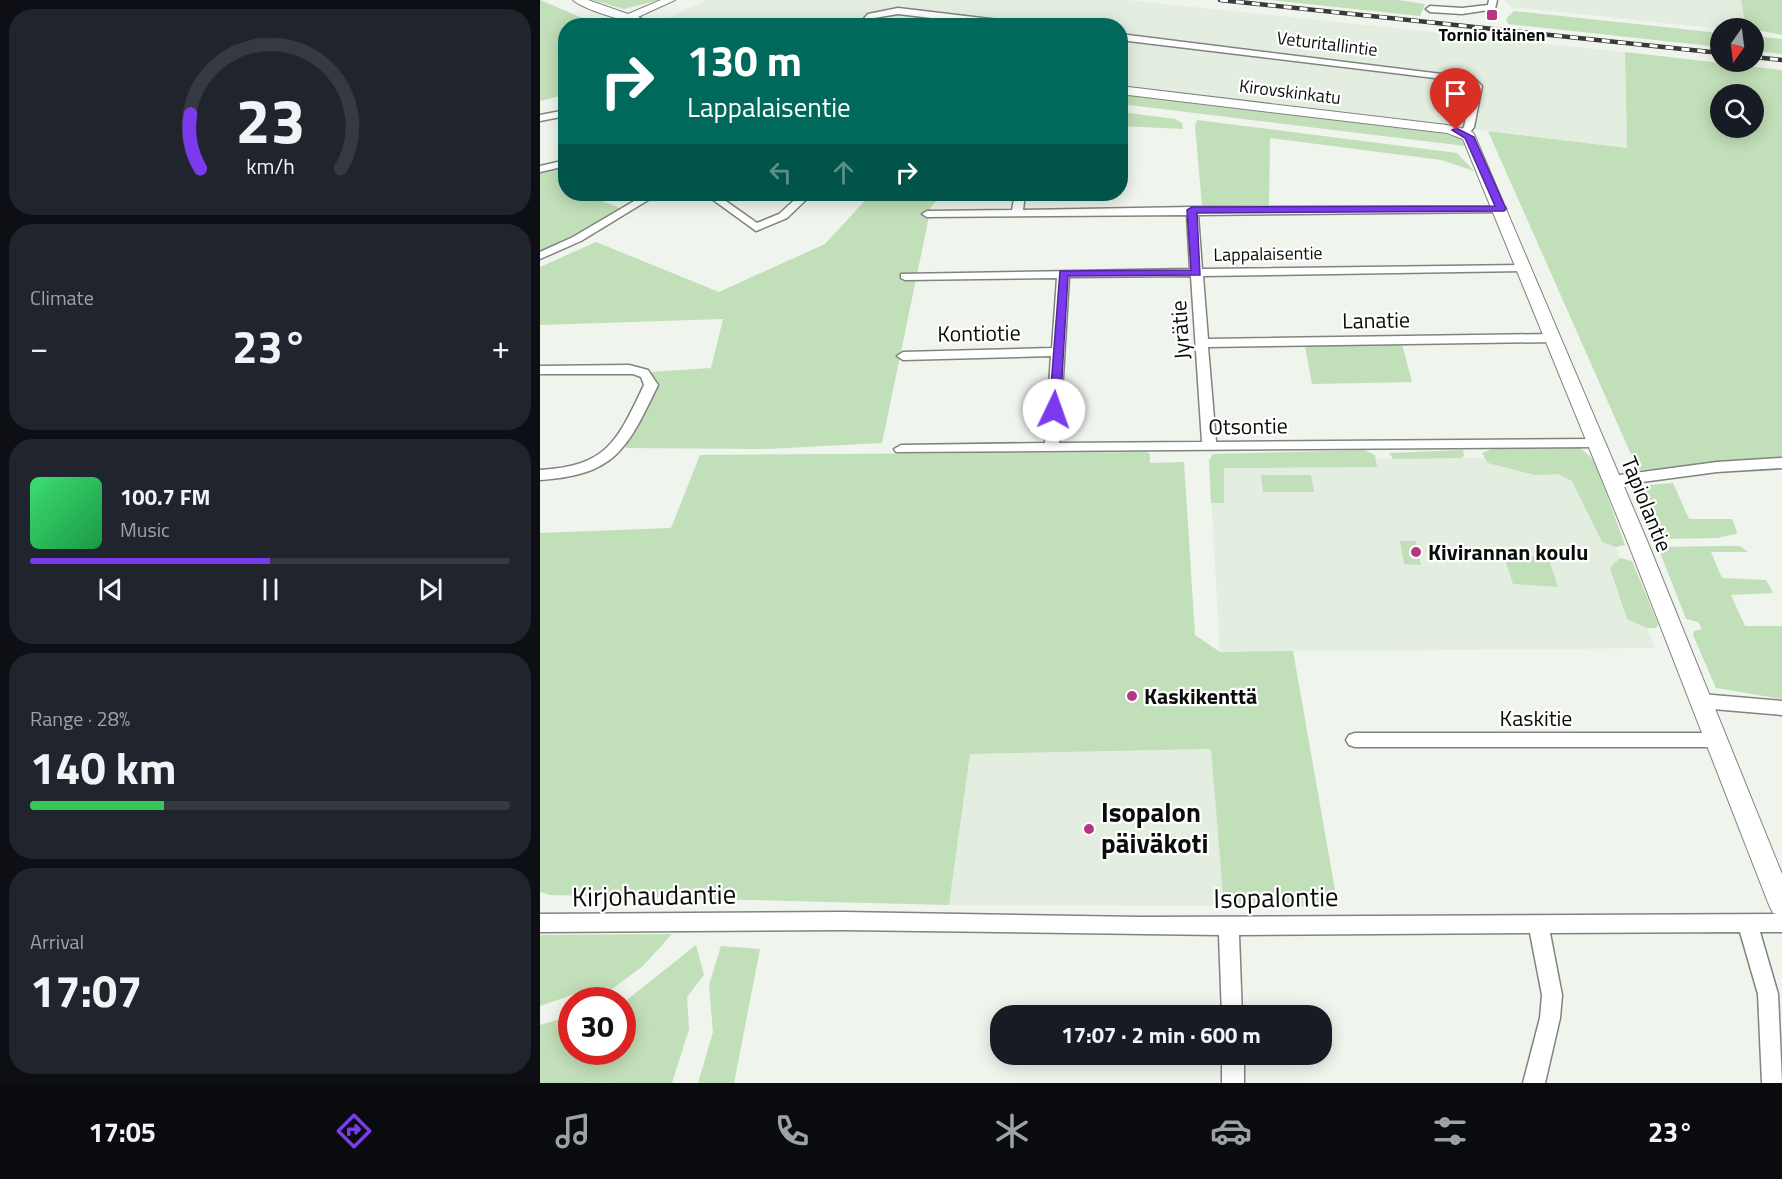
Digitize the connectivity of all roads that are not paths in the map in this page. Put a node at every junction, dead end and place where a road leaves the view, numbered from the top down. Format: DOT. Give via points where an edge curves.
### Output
graph roads {
  1 [pos="578,0"];
  2 [pos="670,0"];
  3 [pos="1493,0"];
  4 [pos="1430,9"];
  5 [pos="627,18"];
  6 [pos="869,18"];
  7 [pos="957,18"];
  8 [pos="1128,38"];
  9 [pos="1128,91"];
  10 [pos="558,114"];
  11 [pos="540,118"];
  12 [pos="1460,132"];
  13 [pos="558,165"];
  14 [pos="540,169"];
  15 [pos="641,201"];
  16 [pos="719,201"];
  17 [pos="799,201"];
  18 [pos="1019,201"];
  19 [pos="1501,209"];
  20 [pos="1192,210"];
  21 [pos="1017,213"];
  22 [pos="927,214"];
  23 [pos="540,256"];
  24 [pos="1523,268"];
  25 [pos="1063,273"];
  26 [pos="1197,273"];
  27 [pos="905,276"];
  28 [pos="1551,339"];
  29 [pos="1202,343"];
  30 [pos="1057,352"];
  31 [pos="903,356"];
  32 [pos="540,370"];
  33 [pos="1596,443"];
  34 [pos="1209,447"];
  35 [pos="1052,448"];
  36 [pos="901,449"];
  37 [pos="1782,463"];
  38 [pos="540,475"];
  39 [pos="1612,481"];
  40 [pos="1701,701"];
  41 [pos="1782,708"];
  42 [pos="1355,740"];
  43 [pos="1717,740"];
  44 [pos="1782,905"];
  45 [pos="770,922"];
  46 [pos="540,923"];
  47 [pos="1538,924"];
  48 [pos="1748,924"];
  49 [pos="1782,924"];
  50 [pos="1229,926"];
  51 [pos="1232,1005"];
  52 [pos="1233,1065"];
  53 [pos="1233,1083"];
  54 [pos="1534,1083"];
  55 [pos="1773,1083"];
  1 -- 5 [label="street"];
  2 -- 5 [label="street"];
  3 -- 4 [label="street" via="1492,7 1476,11"];
  6 -- 7 [label="street" via="898,11"];
  8 -- 12 [label="street, Veturitallintie" via="1470,80 1478,86 1469,127"];
  9 -- 12 [label="street, Kirovskinkatu"];
  10 -- 11 [label="street"];
  12 -- 19 [label="street, Tapiolantie" via="1469,137"];
  13 -- 14 [label="street"];
  15 -- 23 [label="street"];
  16 -- 17 [label="street" via="756,228 783,216"];
  18 -- 21 [label="street"];
  19 -- 20 [label="street"];
  19 -- 24 [label="street, Tapiolantie"];
  20 -- 21 [label="street"];
  20 -- 26 [label="street, Jyrätie"];
  21 -- 22 [label="street"];
  24 -- 26 [label="street, Lappalaisentie"];
  24 -- 28 [label="street, Tapiolantie"];
  25 -- 26 [label="street, Lappalaisentie"];
  25 -- 27 [label="street, Lappalaisentie"];
  25 -- 30 [label="street"];
  26 -- 29 [label="street, Jyrätie"];
  28 -- 29 [label="street, Lanatie"];
  28 -- 33 [label="street, Tapiolantie"];
  29 -- 34 [label="street, Jyrätie"];
  30 -- 31 [label="street, Kontiotie"];
  30 -- 35 [label="street"];
  32 -- 38 [label="street" via="636,370 643,371 651,385 623,442 612,454 575,471"];
  33 -- 34 [label="street, Otsontie"];
  33 -- 39 [label="street, Tapiolantie"];
  34 -- 35 [label="street, Otsontie"];
  35 -- 36 [label="street, Otsontie"];
  37 -- 39 [label="street"];
  39 -- 40 [label="street, Tapiolantie"];
  40 -- 41 [label="street"];
  40 -- 43 [label="street, Tapiolantie"];
  42 -- 43 [label="street, Kaskitie"];
  43 -- 44 [label="street, Tapiolantie"];
  45 -- 46 [label="street, Kirjohaudantie"];
  45 -- 50 [label="street, Isopalontie"];
  47 -- 48 [label="street, Isopalontie"];
  47 -- 50 [label="street, Isopalontie"];
  47 -- 54 [label="street" via="1552,995"];
  48 -- 49 [label="street, Isopalontie"];
  48 -- 55 [label="street" via="1768,994"];
  50 -- 51 [label="street"];
  52 -- 53 [label="street"];
}
